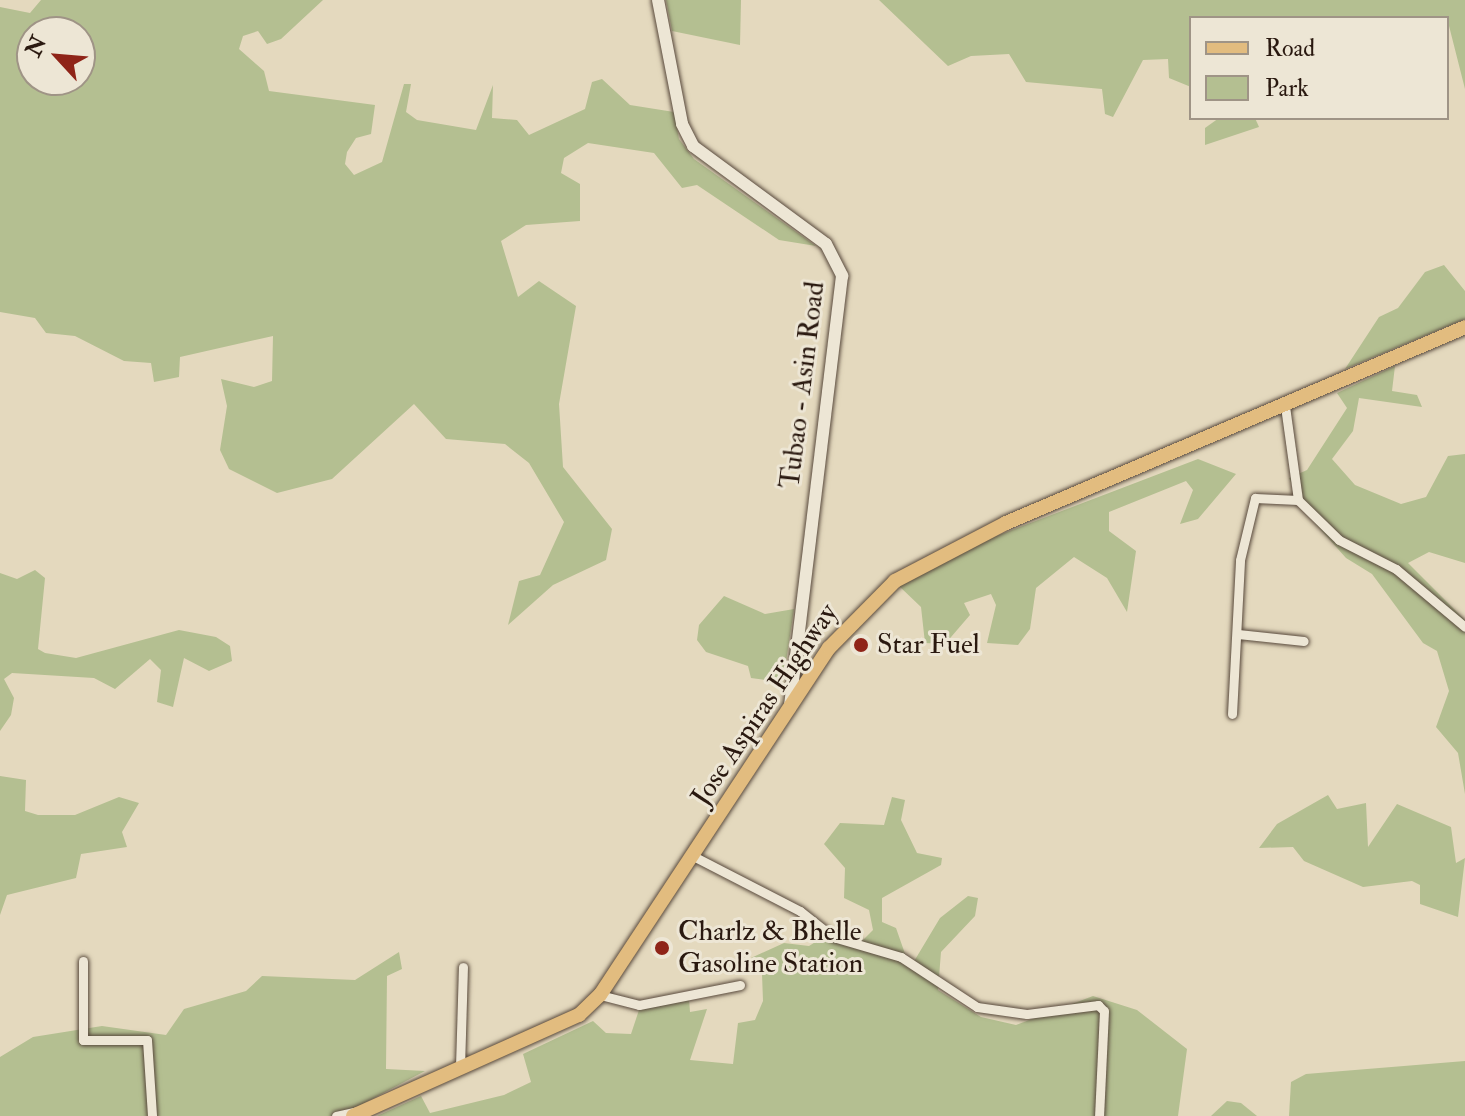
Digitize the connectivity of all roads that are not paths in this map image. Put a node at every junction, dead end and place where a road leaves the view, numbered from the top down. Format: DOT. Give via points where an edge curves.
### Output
graph roads {
  1 [pos="658,0"];
  2 [pos="1465,327"];
  3 [pos="1285,406"];
  4 [pos="1298,500"];
  5 [pos="1465,627"];
  6 [pos="1238,634"];
  7 [pos="1304,641"];
  8 [pos="790,708"];
  9 [pos="1232,714"];
  10 [pos="695,857"];
  11 [pos="83,961"];
  12 [pos="463,967"];
  13 [pos="740,985"];
  14 [pos="600,995"];
  15 [pos="460,1067"];
  16 [pos="358,1113"];
  17 [pos="152,1116"];
  18 [pos="336,1116"];
  19 [pos="1099,1116"];
  1 -- 8 [label="main road, Tubao - Asin Road" via="682,124 693,146 815,234 842,276"];
  2 -- 3 [label="main road, Jose Aspiras Highway"];
  3 -- 4 [label="street"];
  3 -- 8 [label="main road, Jose Aspiras Highway" via="914,568 849,621"];
  4 -- 5 [label="street" via="1339,540 1396,569"];
  4 -- 6 [label="street" via="1249,503"];
  6 -- 7 [label="street"];
  6 -- 9 [label="street"];
  8 -- 10 [label="main road, Jose Aspiras Highway"];
  10 -- 14 [label="main road, Jose Aspiras Highway"];
  10 -- 19 [label="street" via="792,907 833,937 901,957 977,1007 1027,1014 1098,1005 1104,1011"];
  11 -- 17 [label="street" via="83,1040 147,1040"];
  12 -- 15 [label="street"];
  13 -- 14 [label="street" via="639,1005"];
  14 -- 15 [label="main road, Jose Aspiras Highway" via="579,1015"];
  15 -- 16 [label="main road, Jose Aspiras Highway"];
  16 -- 18 [label="street"];
}
